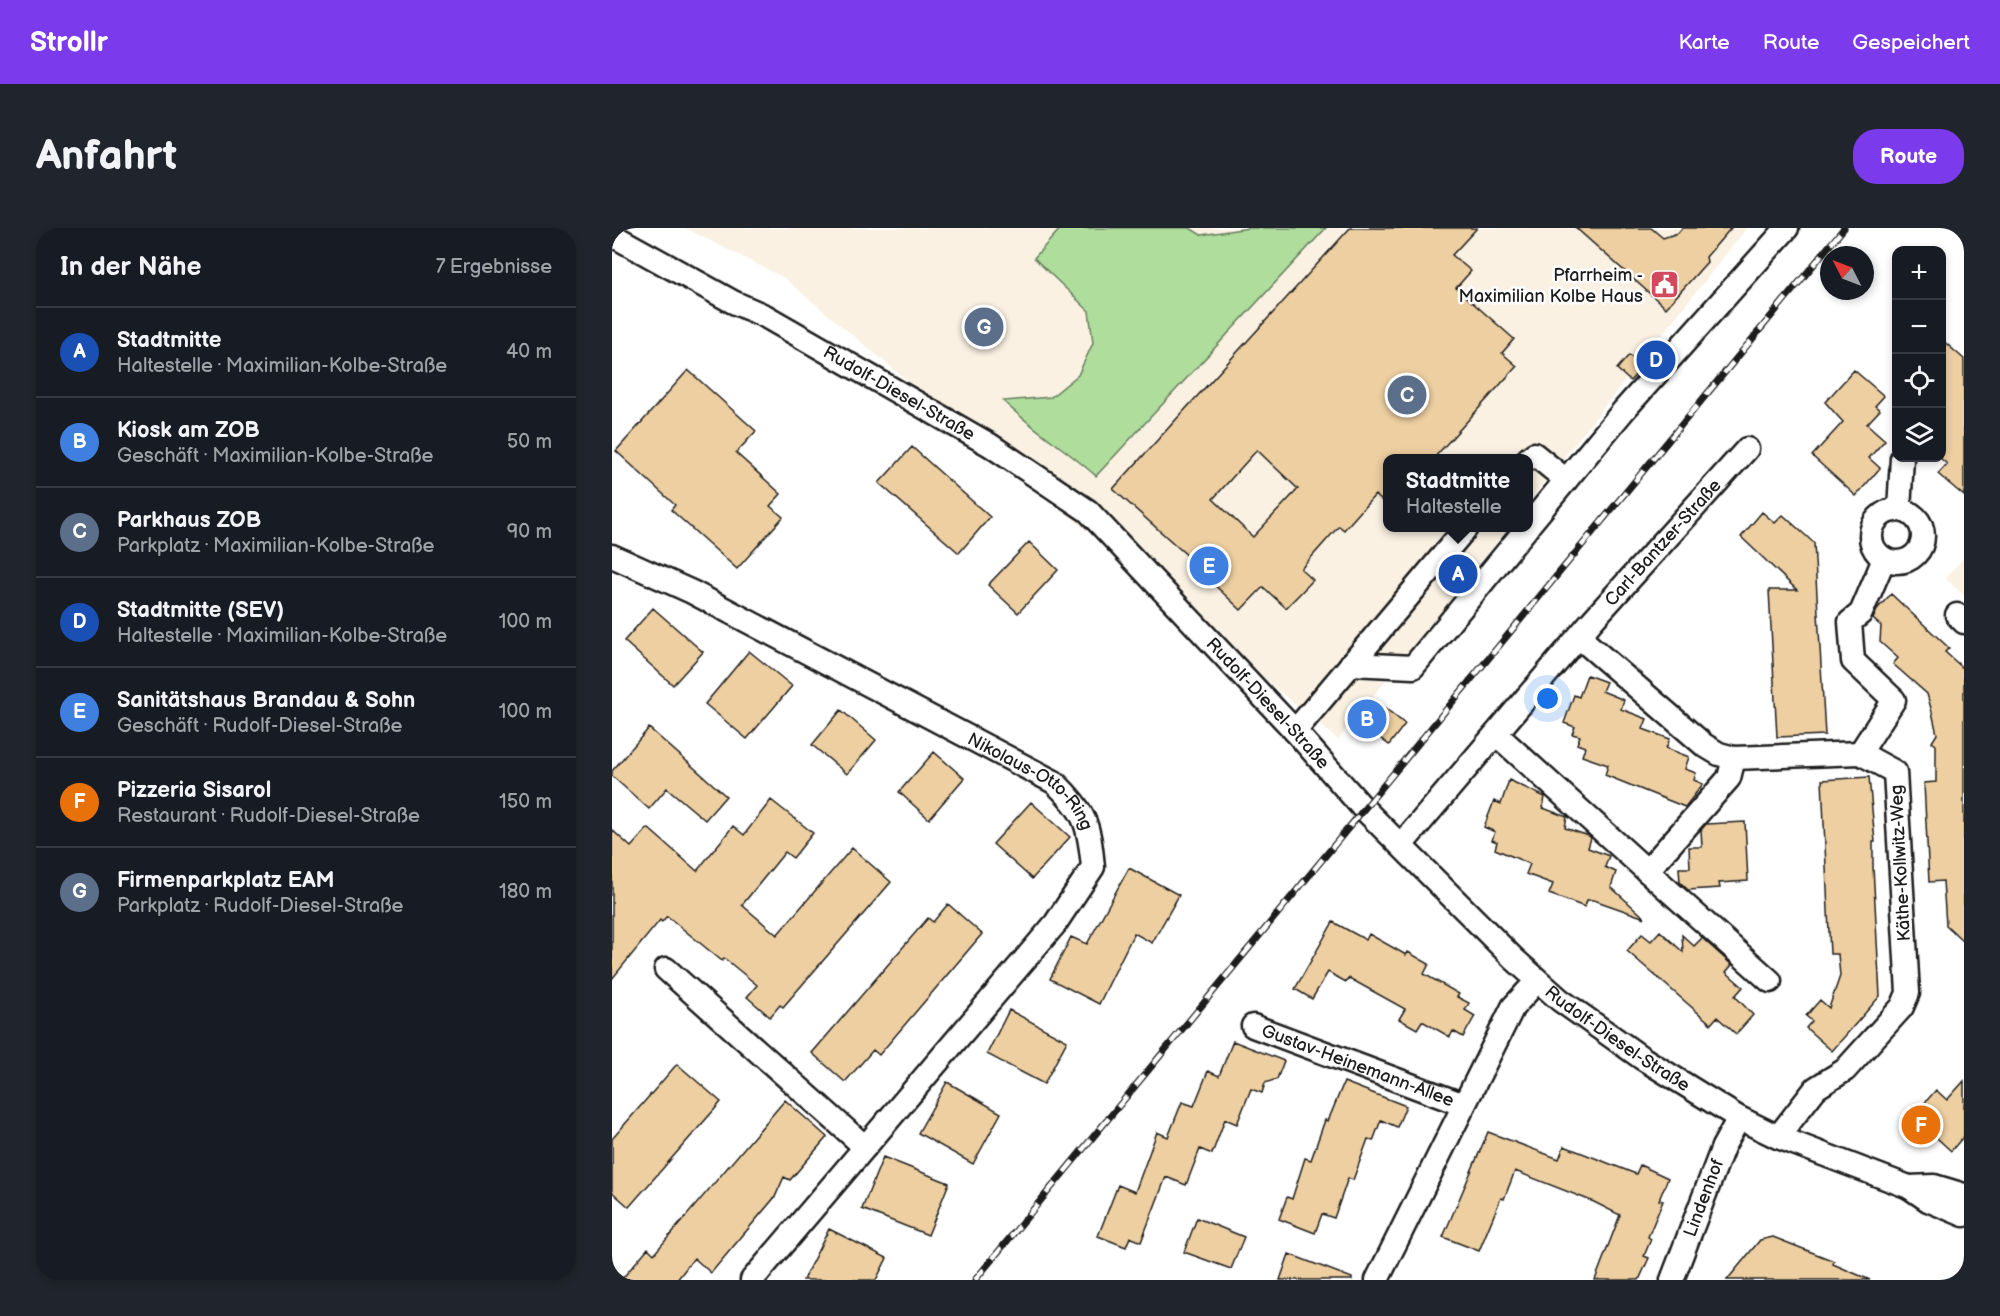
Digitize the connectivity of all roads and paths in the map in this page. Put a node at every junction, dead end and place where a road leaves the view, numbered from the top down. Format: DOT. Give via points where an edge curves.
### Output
graph roads {
  1 [pos="1787,228"];
  2 [pos="612,235"];
  3 [pos="1747,449"];
  4 [pos="1533,455"];
  5 [pos="1902,462"];
  6 [pos="1566,480"];
  7 [pos="1899,510"];
  8 [pos="1533,521"];
  9 [pos="1463,532"];
  10 [pos="1524,532"];
  11 [pos="612,556"];
  12 [pos="1884,559"];
  13 [pos="1579,637"];
  14 [pos="1351,664"];
  15 [pos="1295,731"];
  16 [pos="1496,734"];
  17 [pos="1853,754"];
  18 [pos="1734,758"];
  19 [pos="1401,846"];
  20 [pos="1647,871"];
  21 [pos="666,969"];
  22 [pos="1537,981"];
  23 [pos="1770,981"];
  24 [pos="1253,1026"];
  25 [pos="1464,1105"];
  26 [pos="1739,1118"];
  27 [pos="1778,1137"];
  28 [pos="865,1147"];
  29 [pos="1909,1187"];
  30 [pos="1964,1195"];
  31 [pos="1964,1215"];
  32 [pos="752,1280"];
  33 [pos="1377,1280"];
  34 [pos="1672,1280"];
  1 -- 6 [label="street"];
  2 -- 15 [label="street, Rudolf-Diesel-Straße" via="765,316 971,434 1088,511"];
  3 -- 13 [label="street, Carl-Bantzer-Straße"];
  4 -- 6 [label="street"];
  5 -- 7 [label="street"];
  6 -- 8 [label="street"];
  7 -- 12 [label="street" via="1883,514 1873,527 1871,541"];
  7 -- 12 [label="street" via="1920,523 1920,548 1902,562"];
  9 -- 14 [label="street"];
  10 -- 14 [label="street" via="1413,667"];
  11 -- 28 [label="street, Nikolaus-Otto-Ring" via="692,592 939,720 1054,782 1078,804 1090,833 1093,867 1055,924"];
  12 -- 17 [label="street" via="1861,613 1850,622 1853,661 1894,700"];
  13 -- 16 [label="street, Carl-Bantzer-Straße"];
  13 -- 18 [label="street" via="1704,745"];
  14 -- 15 [label="street"];
  15 -- 19 [label="street, Rudolf-Diesel-Straße"];
  16 -- 19 [label="street, Carl-Bantzer-Straße"];
  16 -- 20 [label="street"];
  17 -- 18 [label="street"];
  17 -- 27 [label="street, Käthe-Kollwitz-Weg" via="1895,772 1908,993 1902,1007 1845,1070 1816,1088"];
  18 -- 20 [label="street" via="1729,778"];
  19 -- 22 [label="street, Rudolf-Diesel-Straße"];
  20 -- 23 [label="street"];
  21 -- 28 [label="street"];
  22 -- 25 [label="street, Gustav-Heinemann-Allee" via="1513,1007"];
  22 -- 26 [label="street, Rudolf-Diesel-Straße" via="1600,1030"];
  24 -- 25 [label="street, Gustav-Heinemann-Allee"];
  25 -- 33 [label="street, Gustav-Heinemann-Allee"];
  26 -- 27 [label="street, Rudolf-Diesel-Straße"];
  26 -- 34 [label="street, Lindenhof" via="1723,1147"];
  27 -- 29 [label="street, Rudolf-Diesel-Straße"];
  28 -- 32 [label="street, Nikolaus-Otto-Ring"];
  29 -- 30 [label="street, Rudolf-Diesel-Straße" via="1934,1186"];
  29 -- 31 [label="street, Rudolf-Diesel-Straße"];
}
